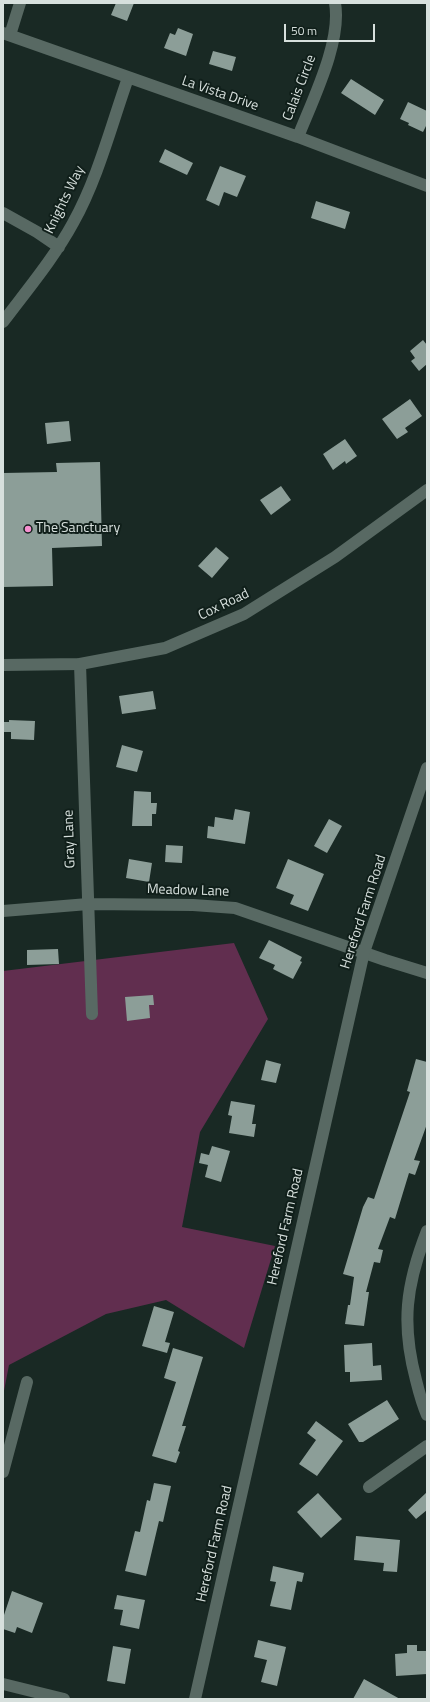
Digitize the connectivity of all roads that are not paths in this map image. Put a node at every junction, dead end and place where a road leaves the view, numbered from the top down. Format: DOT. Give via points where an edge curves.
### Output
graph roads {
  1 [pos="20,3"];
  2 [pos="336,3"];
  3 [pos="6,34"];
  4 [pos="128,78"];
  5 [pos="298,137"];
  6 [pos="427,186"];
  7 [pos="3,213"];
  8 [pos="59,246"];
  9 [pos="3,322"];
  10 [pos="427,490"];
  11 [pos="80,664"];
  12 [pos="3,665"];
  13 [pos="427,768"];
  14 [pos="88,904"];
  15 [pos="3,911"];
  16 [pos="364,952"];
  17 [pos="427,973"];
  18 [pos="92,1014"];
  19 [pos="427,1231"];
  20 [pos="27,1382"];
  21 [pos="427,1415"];
  22 [pos="427,1446"];
  23 [pos="3,1472"];
  24 [pos="369,1487"];
  25 [pos="3,1684"];
  26 [pos="64,1699"];
  27 [pos="195,1699"];
  1 -- 3 [label="street"];
  2 -- 5 [label="street, Calais Circle" via="333,42"];
  3 -- 4 [label="street, La Vista Drive"];
  4 -- 5 [label="street, La Vista Drive"];
  4 -- 8 [label="street, Knights Way" via="86,197"];
  5 -- 6 [label="street, La Vista Drive"];
  7 -- 8 [label="street"];
  8 -- 9 [label="street, Knights Way"];
  10 -- 11 [label="street, Cox Road" via="335,557 244,614 165,648"];
  11 -- 12 [label="street, Cox Road"];
  11 -- 14 [label="street, Gray Lane"];
  13 -- 16 [label="street, Hereford Farm Road"];
  14 -- 15 [label="street, Meadow Lane"];
  14 -- 16 [label="street, Meadow Lane" via="235,908"];
  14 -- 18 [label="street, Gray Lane"];
  16 -- 17 [label="street, Meadow Lane"];
  16 -- 27 [label="street, Hereford Farm Road"];
  19 -- 21 [label="street" via="416,1260 408,1295 406,1332 412,1367"];
  20 -- 23 [label="street"];
  22 -- 24 [label="street"];
  25 -- 26 [label="street"];
}
